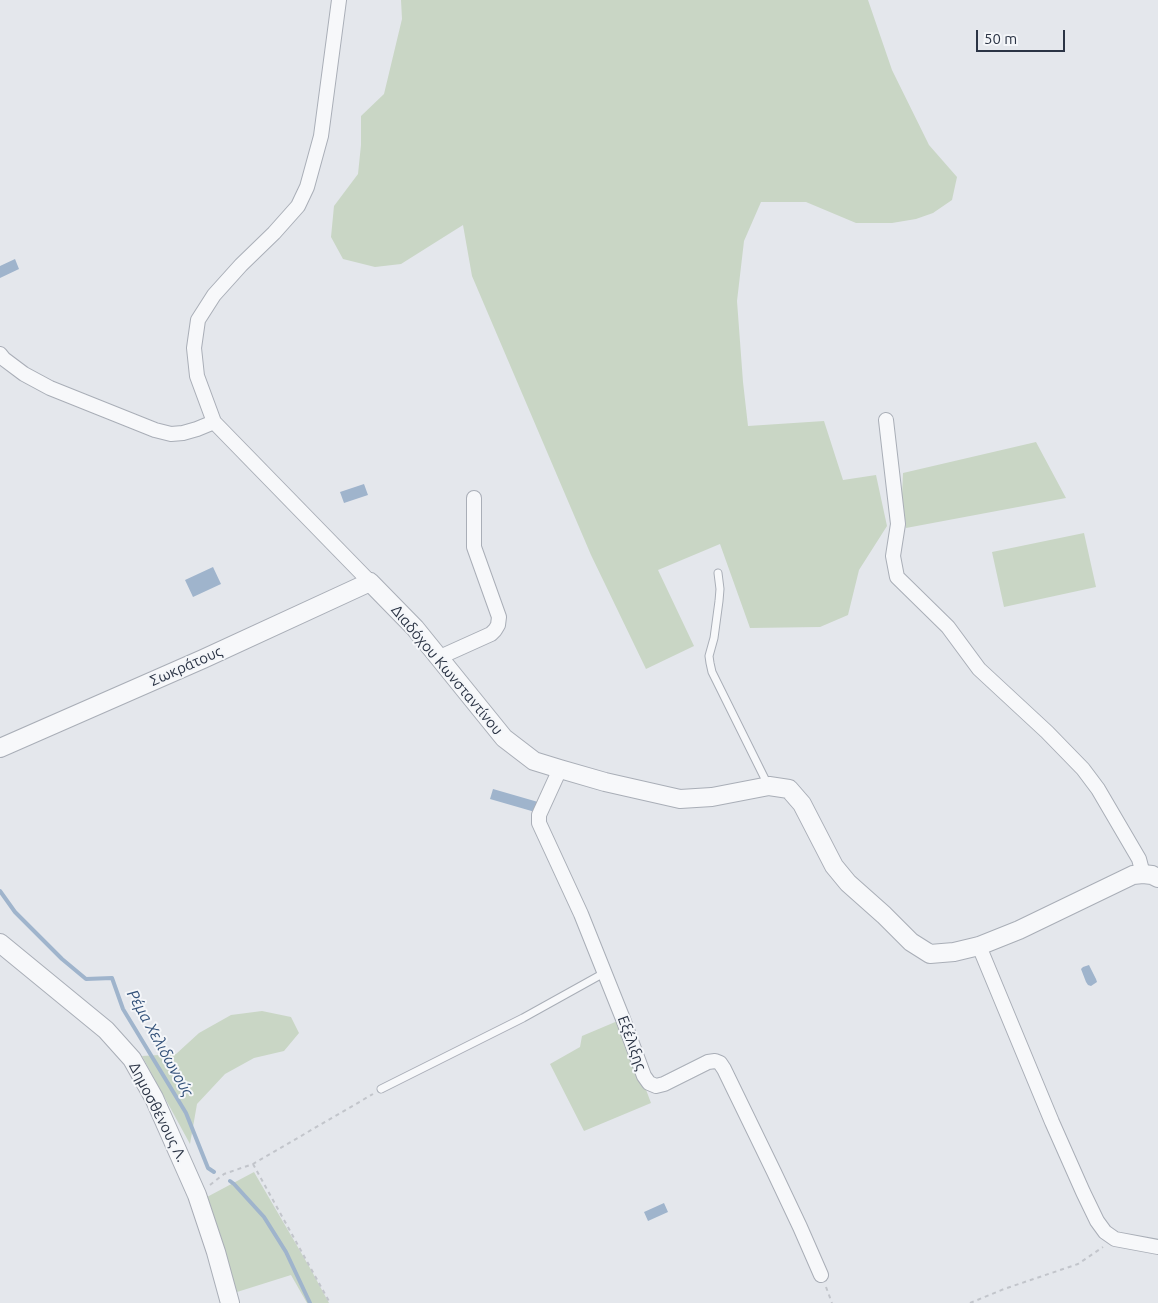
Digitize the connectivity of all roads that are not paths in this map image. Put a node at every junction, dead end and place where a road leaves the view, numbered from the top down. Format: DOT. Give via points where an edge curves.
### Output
graph roads {
  1 [pos="339,0"];
  2 [pos="0,354"];
  3 [pos="886,420"];
  4 [pos="214,422"];
  5 [pos="474,498"];
  6 [pos="718,573"];
  7 [pos="370,582"];
  8 [pos="440,657"];
  9 [pos="0,748"];
  10 [pos="560,769"];
  11 [pos="769,786"];
  12 [pos="1150,876"];
  13 [pos="0,943"];
  14 [pos="979,946"];
  15 [pos="604,973"];
  16 [pos="381,1089"];
  17 [pos="1158,1247"];
  18 [pos="821,1275"];
  19 [pos="230,1303"];
  1 -- 4 [label="street" via="321,136 307,186 298,206 214,295 198,320 194,348 197,376"];
  2 -- 4 [label="street" via="24,374 50,388 155,430 183,433"];
  3 -- 12 [label="street" via="898,524 893,556 897,576 948,627 979,668 1083,769"];
  4 -- 7 [label="street"];
  5 -- 8 [label="street" via="474,547 499,617 498,625 491,634"];
  6 -- 11 [label="lane" via="719,602 709,656 712,672"];
  7 -- 8 [label="street, Διαδόχου Κωνσταντίνου"];
  7 -- 9 [label="street, Σωκράτους"];
  8 -- 10 [label="street, Διαδόχου Κωνσταντίνου" via="504,738 534,760"];
  10 -- 11 [label="street, Διαδόχου Κωνσταντίνου" via="680,798 712,798"];
  10 -- 15 [label="street, Εξέλιξης" via="539,815 539,823"];
  11 -- 14 [label="street, Διαδόχου Κωνσταντίνου" via="789,789 802,804 834,866 848,884 911,942 930,954"];
  12 -- 14 [label="street, Διαδόχου Κωνσταντίνου" via="1133,875"];
  13 -- 19 [label="street, Δημοσθένους Λ." via="106,1030 132,1059 154,1098 197,1195"];
  14 -- 17 [label="street" via="1048,1114 1097,1221 1115,1239"];
  15 -- 16 [label="lane" via="523,1018"];
  15 -- 18 [label="street, Εξέλιξης" via="649,1083 656,1086 664,1084 708,1062 720,1063"];
}
